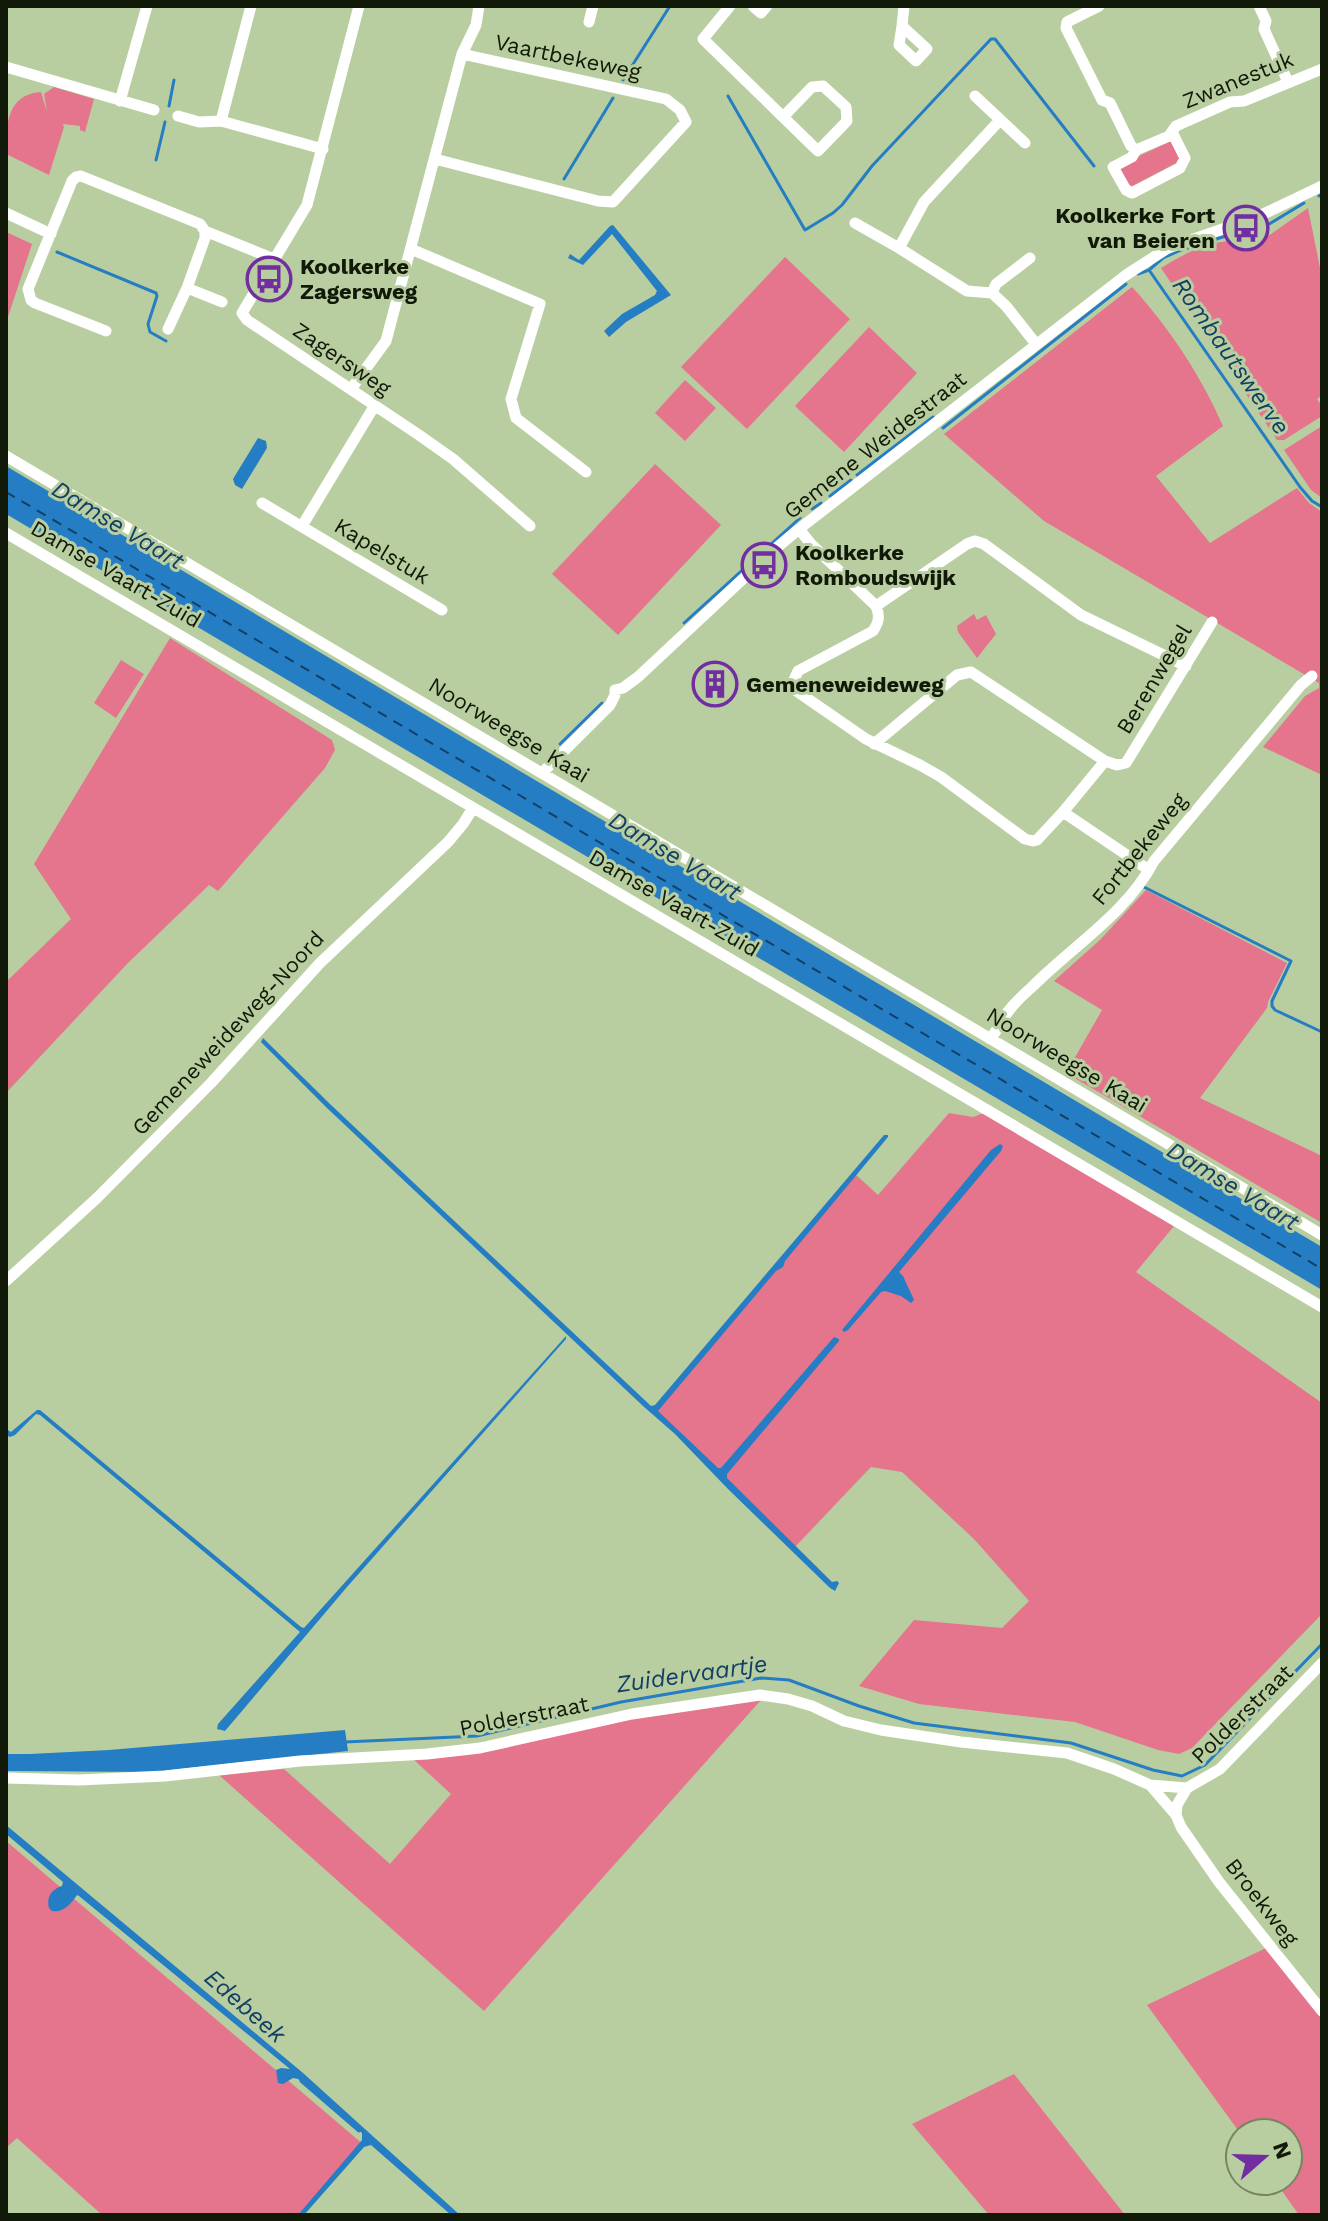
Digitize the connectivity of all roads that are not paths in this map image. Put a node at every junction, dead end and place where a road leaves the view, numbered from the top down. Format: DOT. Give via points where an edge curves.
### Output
graph roads {
  1 [pos="147,6"];
  2 [pos="251,6"];
  3 [pos="359,6"];
  4 [pos="479,6"];
  5 [pos="593,6"];
  6 [pos="730,6"];
  7 [pos="753,6"];
  8 [pos="767,6"];
  9 [pos="904,6"];
  10 [pos="1099,6"];
  11 [pos="1259,6"];
  12 [pos="589,22"];
  13 [pos="902,26"];
  14 [pos="462,54"];
  15 [pos="6,67"];
  16 [pos="1322,69"];
  17 [pos="1288,82"];
  18 [pos="975,96"];
  19 [pos="120,101"];
  20 [pos="154,110"];
  21 [pos="178,116"];
  22 [pos="783,117"];
  23 [pos="1000,120"];
  24 [pos="221,121"];
  25 [pos="1172,132"];
  26 [pos="1025,143"];
  27 [pos="323,149"];
  28 [pos="1136,150"];
  29 [pos="435,159"];
  30 [pos="1322,186"];
  31 [pos="6,213"];
  32 [pos="855,223"];
  33 [pos="205,231"];
  34 [pos="51,234"];
  35 [pos="899,248"];
  36 [pos="411,249"];
  37 [pos="1030,258"];
  38 [pos="274,259"];
  39 [pos="187,288"];
  40 [pos="992,293"];
  41 [pos="222,302"];
  42 [pos="168,329"];
  43 [pos="106,331"];
  44 [pos="1036,344"];
  45 [pos="351,389"];
  46 [pos="375,405"];
  47 [pos="6,456"];
  48 [pos="586,472"];
  49 [pos="262,503"];
  50 [pos="302,526"];
  51 [pos="530,526"];
  52 [pos="799,529"];
  53 [pos="6,533"];
  54 [pos="876,606"];
  55 [pos="442,610"];
  56 [pos="1212,622"];
  57 [pos="1186,666"];
  58 [pos="1312,676"];
  59 [pos="874,744"];
  60 [pos="1105,761"];
  61 [pos="542,773"];
  62 [pos="473,808"];
  63 [pos="1063,812"];
  64 [pos="1149,870"];
  65 [pos="990,1039"];
  66 [pos="1322,1235"];
  67 [pos="6,1281"];
  68 [pos="1322,1307"];
  69 [pos="1322,1663"];
  70 [pos="6,1778"];
  71 [pos="1150,1785"];
  72 [pos="1187,1788"];
  73 [pos="1176,1815"];
  74 [pos="1322,2011"];
  1 -- 19 [label="street"];
  2 -- 24 [label="street"];
  3 -- 27 [label="street, Zagersweg"];
  4 -- 14 [label="street, Vaartbekeweg"];
  5 -- 12 [label="street"];
  6 -- 22 [label="street" via="703,39"];
  7 -- 8 [label="street" via="761,13"];
  9 -- 13 [label="street"];
  10 -- 28 [label="street" via="1067,22 1066,28 1102,100 1110,103"];
  11 -- 17 [label="street"];
  14 -- 29 [label="street, Vaartbekeweg"];
  14 -- 29 [label="street, Vaartbekeweg" via="666,99 686,122 613,202"];
  15 -- 19 [label="street"];
  16 -- 17 [label="street, Zwanestuk"];
  17 -- 25 [label="street, Zwanestuk" via="1230,102"];
  18 -- 23 [label="street"];
  19 -- 20 [label="street"];
  21 -- 24 [label="street"];
  22 -- 22 [label="street" via="818,151 847,121 846,107 823,86 812,87"];
  23 -- 26 [label="street"];
  23 -- 35 [label="street" via="924,202"];
  24 -- 27 [label="street"];
  25 -- 28 [label="street, Zwanestuk"];
  25 -- 28 [label="street, Zwanestuk" via="1185,158 1180,168 1132,193 1113,167"];
  27 -- 38 [label="street, Zagersweg" via="303,213"];
  29 -- 36 [label="street, Vaartbekeweg"];
  30 -- 44 [label="street, Gemene Weidestraat" via="1157,254"];
  31 -- 34 [label="street"];
  32 -- 35 [label="street"];
  33 -- 34 [label="street" via="200,224 81,176 72,181"];
  33 -- 38 [label="street"];
  33 -- 39 [label="street"];
  34 -- 43 [label="street" via="28,289 31,300"];
  35 -- 40 [label="street" via="967,291"];
  36 -- 45 [label="street, Vaartbekeweg" via="386,341"];
  36 -- 48 [label="street" via="540,304 511,399 516,418"];
  37 -- 40 [label="street"];
  38 -- 45 [label="street, Zagersweg" via="242,313"];
  39 -- 41 [label="street"];
  39 -- 42 [label="street"];
  40 -- 44 [label="street"];
  44 -- 52 [label="street, Gemene Weidestraat"];
  45 -- 46 [label="street, Zagersweg"];
  46 -- 50 [label="street, Kapelstuk"];
  46 -- 51 [label="street, Zagersweg" via="453,459"];
  47 -- 61 [label="street, Noorweegse Kaai"];
  49 -- 50 [label="street, Kapelstuk"];
  50 -- 55 [label="street, Kapelstuk"];
  52 -- 54 [label="street"];
  52 -- 61 [label="street, Gemene Weidestraat" via="638,677 615,690 610,705"];
  53 -- 62 [label="street, Damse Vaart-Zuid"];
  54 -- 57 [label="street" via="975,541 1064,605"];
  54 -- 59 [label="street" via="879,615 873,631 798,671 793,682 795,690"];
  56 -- 57 [label="street, Berenwegel"];
  57 -- 60 [label="street, Berenwegel" via="1126,763"];
  58 -- 64 [label="street, Fortbekeweg"];
  59 -- 60 [label="street" via="957,675 971,672"];
  59 -- 63 [label="street, Berenwegel" via="941,777 1025,839 1037,840"];
  60 -- 63 [label="street, Berenwegel"];
  61 -- 65 [label="street, Noorweegse Kaai"];
  62 -- 67 [label="street, Gemeneweideweg-Noord" via="448,842 320,963 211,1083"];
  62 -- 68 [label="street, Damse Vaart-Zuid"];
  63 -- 64 [label="street"];
  64 -- 65 [label="street, Fortbekeweg" via="1098,930 1015,1004"];
  65 -- 66 [label="street, Noorweegse Kaai"];
  69 -- 72 [label="street, Polderstraat" via="1220,1769"];
  70 -- 71 [label="street, Polderstraat" via="165,1776 480,1748 632,1714 760,1695 881,1730 1067,1753"];
  71 -- 72 [label="street, Polderstraat"];
  71 -- 73 [label="street, Broekweg"];
  72 -- 73 [label="street"];
  73 -- 74 [label="street, Broekweg" via="1219,1882"];
}
